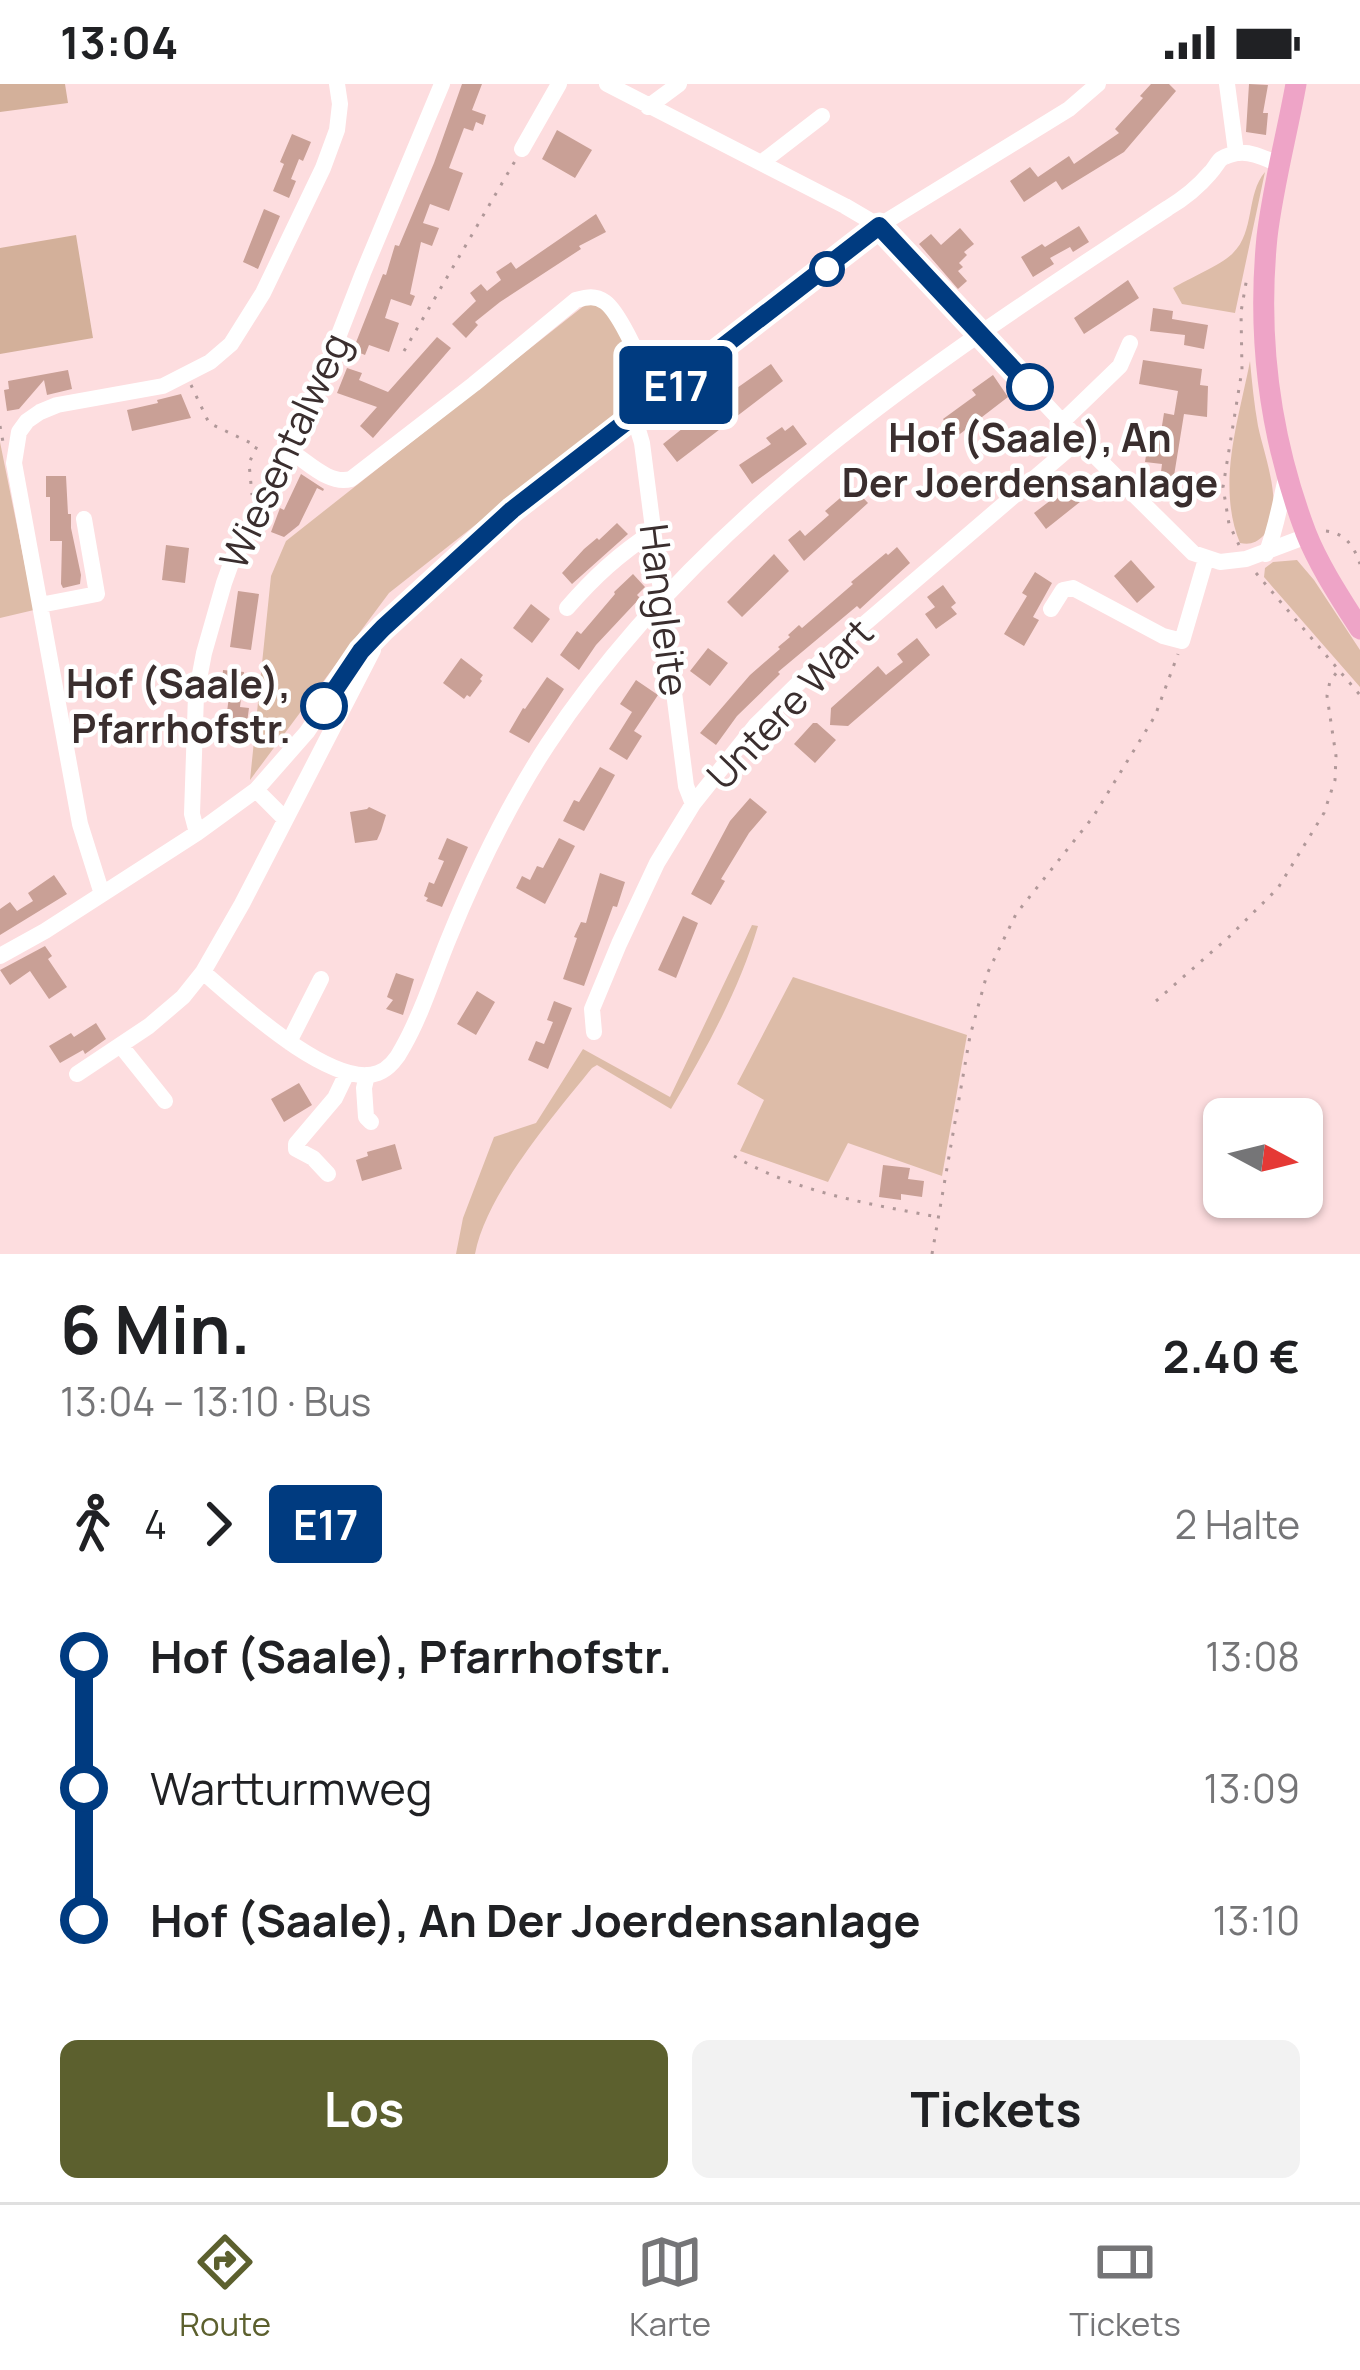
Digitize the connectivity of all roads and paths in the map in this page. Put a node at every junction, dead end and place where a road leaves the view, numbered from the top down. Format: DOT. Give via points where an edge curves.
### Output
graph roads {
  1 [pos="337,84"];
  2 [pos="442,84"];
  3 [pos="559,84"];
  4 [pos="607,84"];
  5 [pos="679,84"];
  6 [pos="1098,84"];
  7 [pos="1227,84"];
  8 [pos="1296,84"];
  9 [pos="648,107"];
  10 [pos="822,116"];
  11 [pos="522,149"];
  12 [pos="1236,152"];
  13 [pos="761,163"];
  14 [pos="1281,165"];
  15 [pos="879,226"];
  16 [pos="1247,275"];
  17 [pos="980,333"];
  18 [pos="1130,343"];
  19 [pos="404,351"];
  20 [pos="186,376"];
  21 [pos="658,399"];
  22 [pos="634,416"];
  23 [pos="1062,422"];
  24 [pos="1079,440"];
  25 [pos="292,453"];
  26 [pos="1287,473"];
  27 [pos="256,514"];
  28 [pos="84,519"];
  29 [pos="653,532"];
  30 [pos="1312,545"];
  31 [pos="1266,554"];
  32 [pos="1206,559"];
  33 [pos="1246,559"];
  34 [pos="1360,564"];
  35 [pos="663,598"];
  36 [pos="40,605"];
  37 [pos="567,608"];
  38 [pos="1051,609"];
  39 [pos="383,628"];
  40 [pos="1360,628"];
  41 [pos="1182,641"];
  42 [pos="1338,670"];
  43 [pos="1360,695"];
  44 [pos="256,790"];
  45 [pos="693,804"];
  46 [pos="285,819"];
  47 [pos="197,833"];
  48 [pos="102,894"];
  49 [pos="0,956"];
  50 [pos="203,972"];
  51 [pos="321,979"];
  52 [pos="1156,1000"];
  53 [pos="594,1033"];
  54 [pos="289,1042"];
  55 [pos="121,1046"];
  56 [pos="346,1073"];
  57 [pos="77,1074"];
  58 [pos="367,1075"];
  59 [pos="165,1101"];
  60 [pos="371,1122"];
  61 [pos="734,1156"];
  62 [pos="328,1174"];
  63 [pos="938,1217"];
  64 [pos="932,1254"];
  1 -- 20 [label="street" via="337,130 323,168 231,344"];
  2 -- 25 [label="street, Wiesentalweg"];
  3 -- 11 [label="street"];
  4 -- 9 [label="street"];
  5 -- 9 [label="street"];
  6 -- 15 [label="street"];
  7 -- 12 [label="street"];
  8 -- 14 [label="main road"];
  9 -- 13 [label="street"];
  10 -- 13 [label="street"];
  11 -- 19 [label="path"];
  12 -- 14 [label="street"];
  12 -- 17 [label="street" via="1174,204"];
  13 -- 15 [label="street"];
  14 -- 26 [label="main road" via="1263,309 1265,368"];
  15 -- 17 [label="street"];
  15 -- 21 [label="street"];
  16 -- 33 [label="path" via="1242,370 1222,487"];
  17 -- 23 [label="street"];
  17 -- 35 [label="street" via="746,514"];
  18 -- 23 [label="street" via="1120,366"];
  20 -- 27 [label="path" via="209,423 257,446 249,464"];
  20 -- 36 [label="street" via="57,405 27,421 14,463"];
  21 -- 22 [label="street"];
  21 -- 25 [label="street" via="614,311 588,297 351,479 334,480"];
  22 -- 29 [label="street, Hangleite"];
  22 -- 39 [label="street" via="512,510"];
  23 -- 24 [label="street"];
  24 -- 32 [label="street"];
  24 -- 45 [label="street, Untere Wart" via="820,662"];
  25 -- 27 [label="street, Wiesentalweg"];
  26 -- 30 [label="main road"];
  26 -- 31 [label="street"];
  27 -- 47 [label="street, Wiesentalweg" via="224,583 196,695"];
  28 -- 36 [label="street" via="98,595"];
  29 -- 35 [label="street, Hangleite"];
  29 -- 37 [label="street" via="598,572"];
  30 -- 31 [label="street"];
  30 -- 34 [label="path" via="1328,530 1340,534"];
  30 -- 40 [label="main road"];
  31 -- 33 [label="street"];
  32 -- 33 [label="street"];
  32 -- 41 [label="street"];
  33 -- 42 [label="path"];
  35 -- 45 [label="street, Hangleite"];
  35 -- 58 [label="street" via="547,745 500,825 404,1047 390,1066"];
  36 -- 48 [label="street" via="80,824"];
  38 -- 41 [label="street" via="1073,589"];
  39 -- 44 [label="street"];
  39 -- 46 [label="street"];
  41 -- 63 [label="path" via="1155,716 999,944 970,1036"];
  42 -- 43 [label="path"];
  42 -- 52 [label="path" via="1327,696 1336,756 1324,813 1278,888"];
  44 -- 46 [label="street"];
  44 -- 47 [label="street"];
  45 -- 53 [label="street, Untere Wart" via="619,944 592,1009"];
  46 -- 50 [label="street"];
  47 -- 48 [label="street"];
  48 -- 49 [label="street"];
  50 -- 54 [label="street"];
  50 -- 55 [label="street"];
  51 -- 54 [label="street"];
  54 -- 56 [label="street"];
  55 -- 57 [label="street"];
  55 -- 59 [label="street"];
  56 -- 58 [label="street"];
  56 -- 62 [label="street" via="296,1144"];
  58 -- 60 [label="street"];
  61 -- 63 [label="path" via="840,1198"];
  63 -- 64 [label="path"];
}
